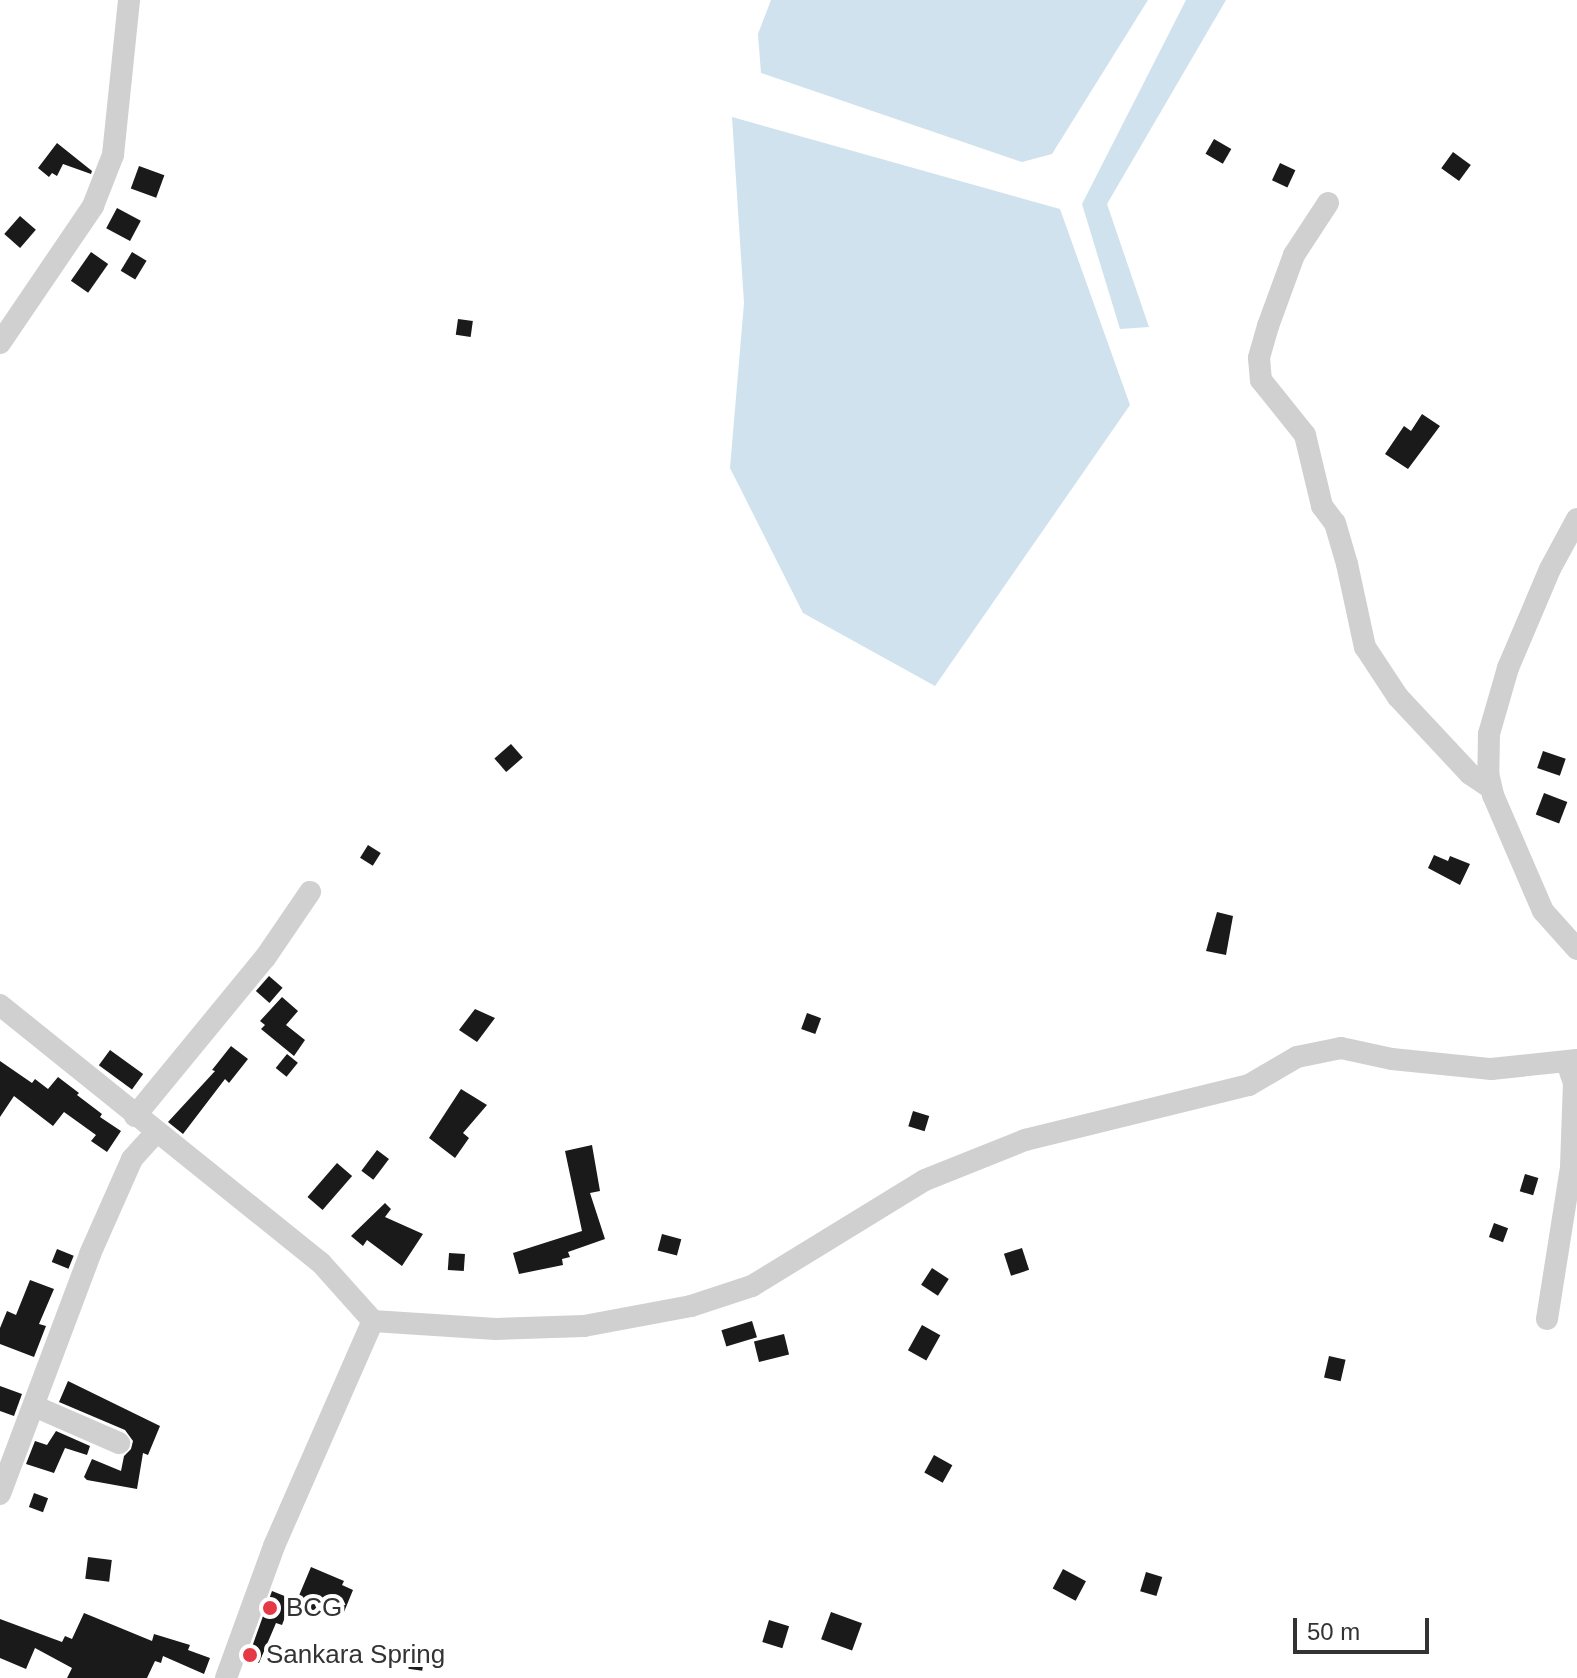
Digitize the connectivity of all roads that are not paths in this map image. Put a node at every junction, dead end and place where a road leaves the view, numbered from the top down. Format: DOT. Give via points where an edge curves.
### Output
graph roads {
  1 [pos="129,0"];
  2 [pos="1328,203"];
  3 [pos="0,343"];
  4 [pos="1577,519"];
  5 [pos="1491,788"];
  6 [pos="310,892"];
  7 [pos="1577,949"];
  8 [pos="0,1005"];
  9 [pos="1572,1062"];
  10 [pos="135,1116"];
  11 [pos="156,1132"];
  12 [pos="1547,1319"];
  13 [pos="373,1321"];
  14 [pos="34,1406"];
  15 [pos="119,1443"];
  16 [pos="0,1494"];
  17 [pos="226,1678"];
  1 -- 3 [label="street" via="113,155 93,206"];
  2 -- 5 [label="street" via="1289,269 1259,358 1261,380 1305,435 1322,506 1335,523 1343,550 1365,647 1398,697 1470,774"];
  4 -- 5 [label="street" via="1508,668 1489,734"];
  5 -- 7 [label="street" via="1543,911"];
  6 -- 10 [label="street" via="265,958"];
  8 -- 10 [label="street"];
  9 -- 12 [label="street" via="1571,1167"];
  9 -- 13 [label="street" via="1491,1069 1341,1048 1297,1057 1249,1085 1025,1140 925,1180 752,1286 691,1306 584,1326 496,1329"];
  10 -- 11 [label="street"];
  11 -- 13 [label="street" via="321,1263"];
  11 -- 14 [label="street" via="132,1159 90,1254"];
  13 -- 17 [label="street" via="274,1546"];
  14 -- 15 [label="street"];
  14 -- 16 [label="street"];
}
